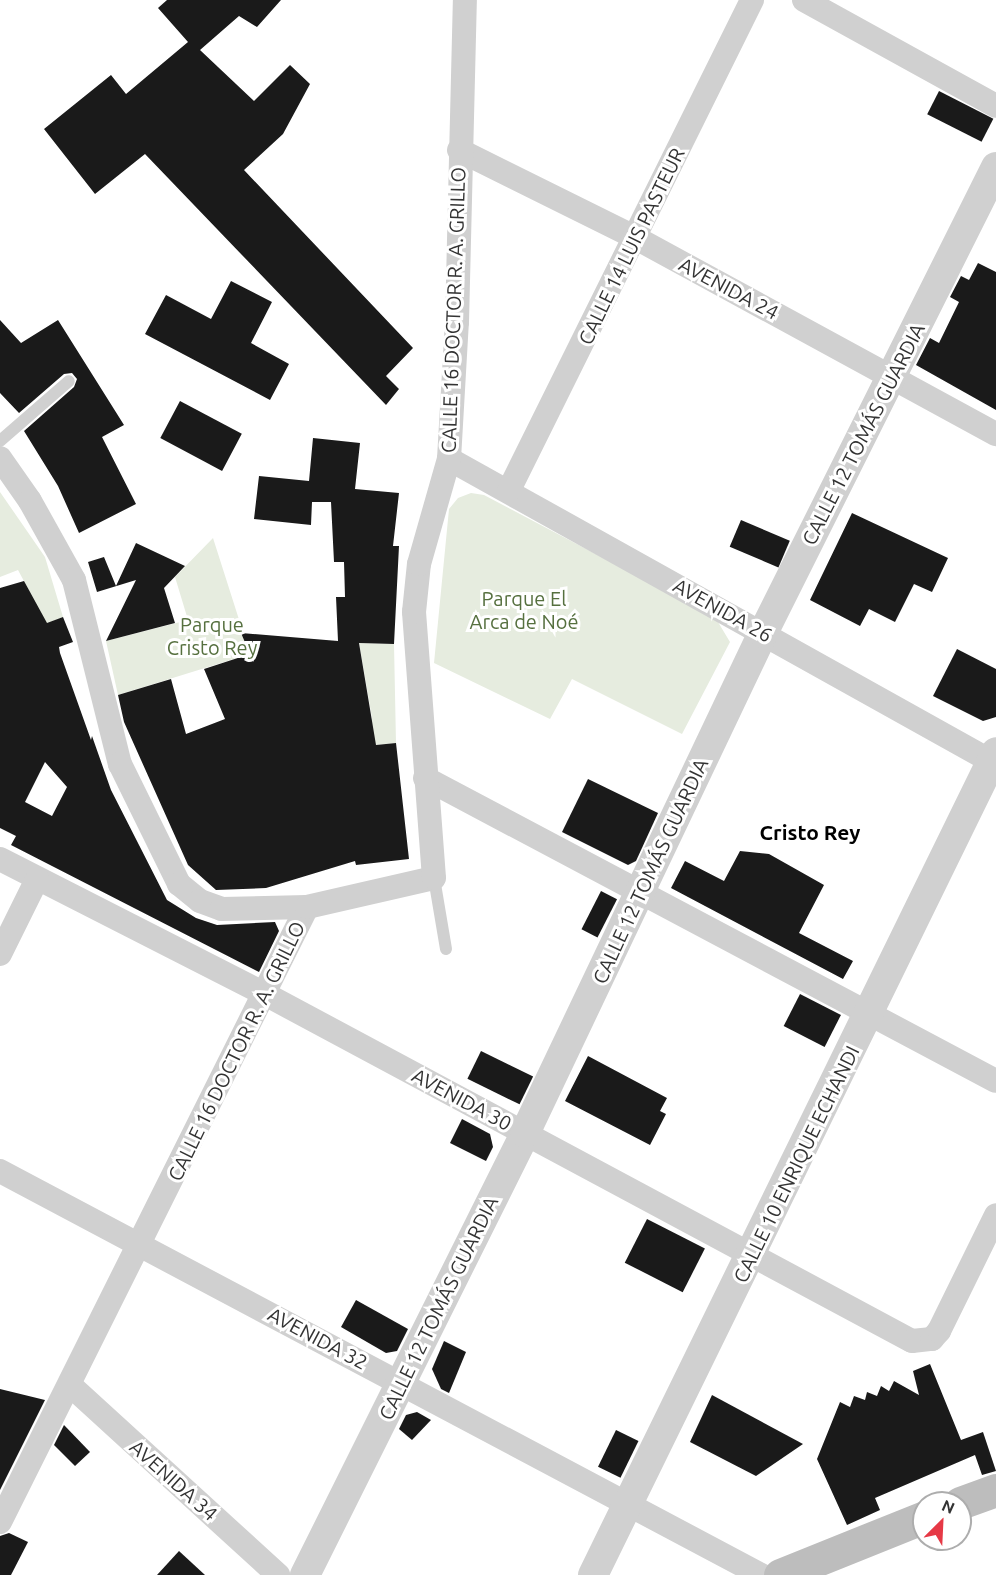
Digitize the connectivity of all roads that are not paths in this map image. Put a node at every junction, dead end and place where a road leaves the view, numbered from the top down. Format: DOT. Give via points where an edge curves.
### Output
graph roads {
  1 [pos="465,0"];
  2 [pos="752,0"];
  3 [pos="804,0"];
  4 [pos="996,106"];
  5 [pos="459,150"];
  6 [pos="996,167"];
  7 [pos="636,238"];
  8 [pos="892,376"];
  9 [pos="69,381"];
  10 [pos="996,434"];
  11 [pos="0,441"];
  12 [pos="0,458"];
  13 [pos="449,459"];
  14 [pos="509,490"];
  15 [pos="763,633"];
  16 [pos="994,759"];
  17 [pos="425,778"];
  18 [pos="0,859"];
  19 [pos="434,878"];
  20 [pos="37,879"];
  21 [pos="641,892"];
  22 [pos="307,907"];
  23 [pos="446,949"];
  24 [pos="0,954"];
  25 [pos="266,994"];
  26 [pos="869,1012"];
  27 [pos="996,1080"];
  28 [pos="525,1133"];
  29 [pos="0,1171"];
  30 [pos="996,1215"];
  31 [pos="141,1245"];
  32 [pos="752,1256"];
  33 [pos="402,1383"];
  34 [pos="70,1385"];
  35 [pos="996,1490"];
  36 [pos="972,1499"];
  37 [pos="627,1503"];
  38 [pos="0,1522"];
  39 [pos="912,1522"];
  40 [pos="278,1575"];
  41 [pos="305,1575"];
  42 [pos="593,1575"];
  43 [pos="762,1575"];
  44 [pos="780,1575"];
  1 -- 5 [label="street, CALLE 16 DOCTOR R. A. GRILLO"];
  2 -- 7 [label="street, CALLE 14 LUIS PASTEUR"];
  3 -- 4 [label="street"];
  5 -- 7 [label="street, AVENIDA 24"];
  5 -- 13 [label="street, CALLE 16 DOCTOR R. A. GRILLO" via="457,321"];
  6 -- 8 [label="street, CALLE 12 TOMÁS GUARDIA"];
  7 -- 8 [label="street, AVENIDA 24"];
  7 -- 14 [label="street, CALLE 14 LUIS PASTEUR"];
  8 -- 10 [label="street, AVENIDA 24"];
  8 -- 15 [label="street, CALLE 12 TOMÁS GUARDIA"];
  9 -- 11 [label="lane"];
  12 -- 22 [label="street" via="36,510 74,580 120,764 179,884 200,901 222,909"];
  13 -- 14 [label="street, AVENIDA 26"];
  13 -- 17 [label="street, CALLE 16 DOCTOR R. A. GRILLO" via="419,564 414,612"];
  14 -- 15 [label="street, AVENIDA 26"];
  15 -- 16 [label="street, AVENIDA 26"];
  15 -- 21 [label="street, CALLE 12 TOMÁS GUARDIA"];
  16 -- 26 [label="street, CALLE 10 ENRIQUE ECHANDI"];
  17 -- 19 [label="street, CALLE 16 DOCTOR R. A. GRILLO"];
  17 -- 21 [label="street"];
  18 -- 20 [label="street, AVENIDA 30"];
  19 -- 22 [label="street, CALLE 16 DOCTOR R. A. GRILLO"];
  19 -- 23 [label="lane"];
  20 -- 24 [label="street"];
  20 -- 25 [label="street, AVENIDA 30"];
  21 -- 26 [label="street"];
  21 -- 28 [label="street, CALLE 12 TOMÁS GUARDIA"];
  22 -- 25 [label="street, CALLE 16 DOCTOR R. A. GRILLO"];
  25 -- 28 [label="street, AVENIDA 30"];
  25 -- 31 [label="street, CALLE 16 DOCTOR R. A. GRILLO"];
  26 -- 27 [label="street"];
  26 -- 32 [label="street, CALLE 10 ENRIQUE ECHANDI"];
  28 -- 32 [label="street, AVENIDA 30"];
  28 -- 33 [label="street, CALLE 12 TOMÁS GUARDIA"];
  29 -- 31 [label="street, AVENIDA 32"];
  30 -- 32 [label="street, AVENIDA 30" via="939,1331 922,1342 912,1341"];
  31 -- 33 [label="street, AVENIDA 32"];
  31 -- 34 [label="street, CALLE 16 DOCTOR R. A. GRILLO"];
  32 -- 37 [label="street, CALLE 10 ENRIQUE ECHANDI"];
  33 -- 37 [label="street, AVENIDA 32"];
  33 -- 41 [label="street, CALLE 12 TOMÁS GUARDIA"];
  34 -- 38 [label="street, CALLE 16 DOCTOR R. A. GRILLO"];
  34 -- 40 [label="street, AVENIDA 34"];
  35 -- 36 [label="main road"];
  37 -- 42 [label="street, CALLE 10 ENRIQUE ECHANDI"];
  37 -- 43 [label="street, AVENIDA 32"];
  39 -- 44 [label="main road"];
}
